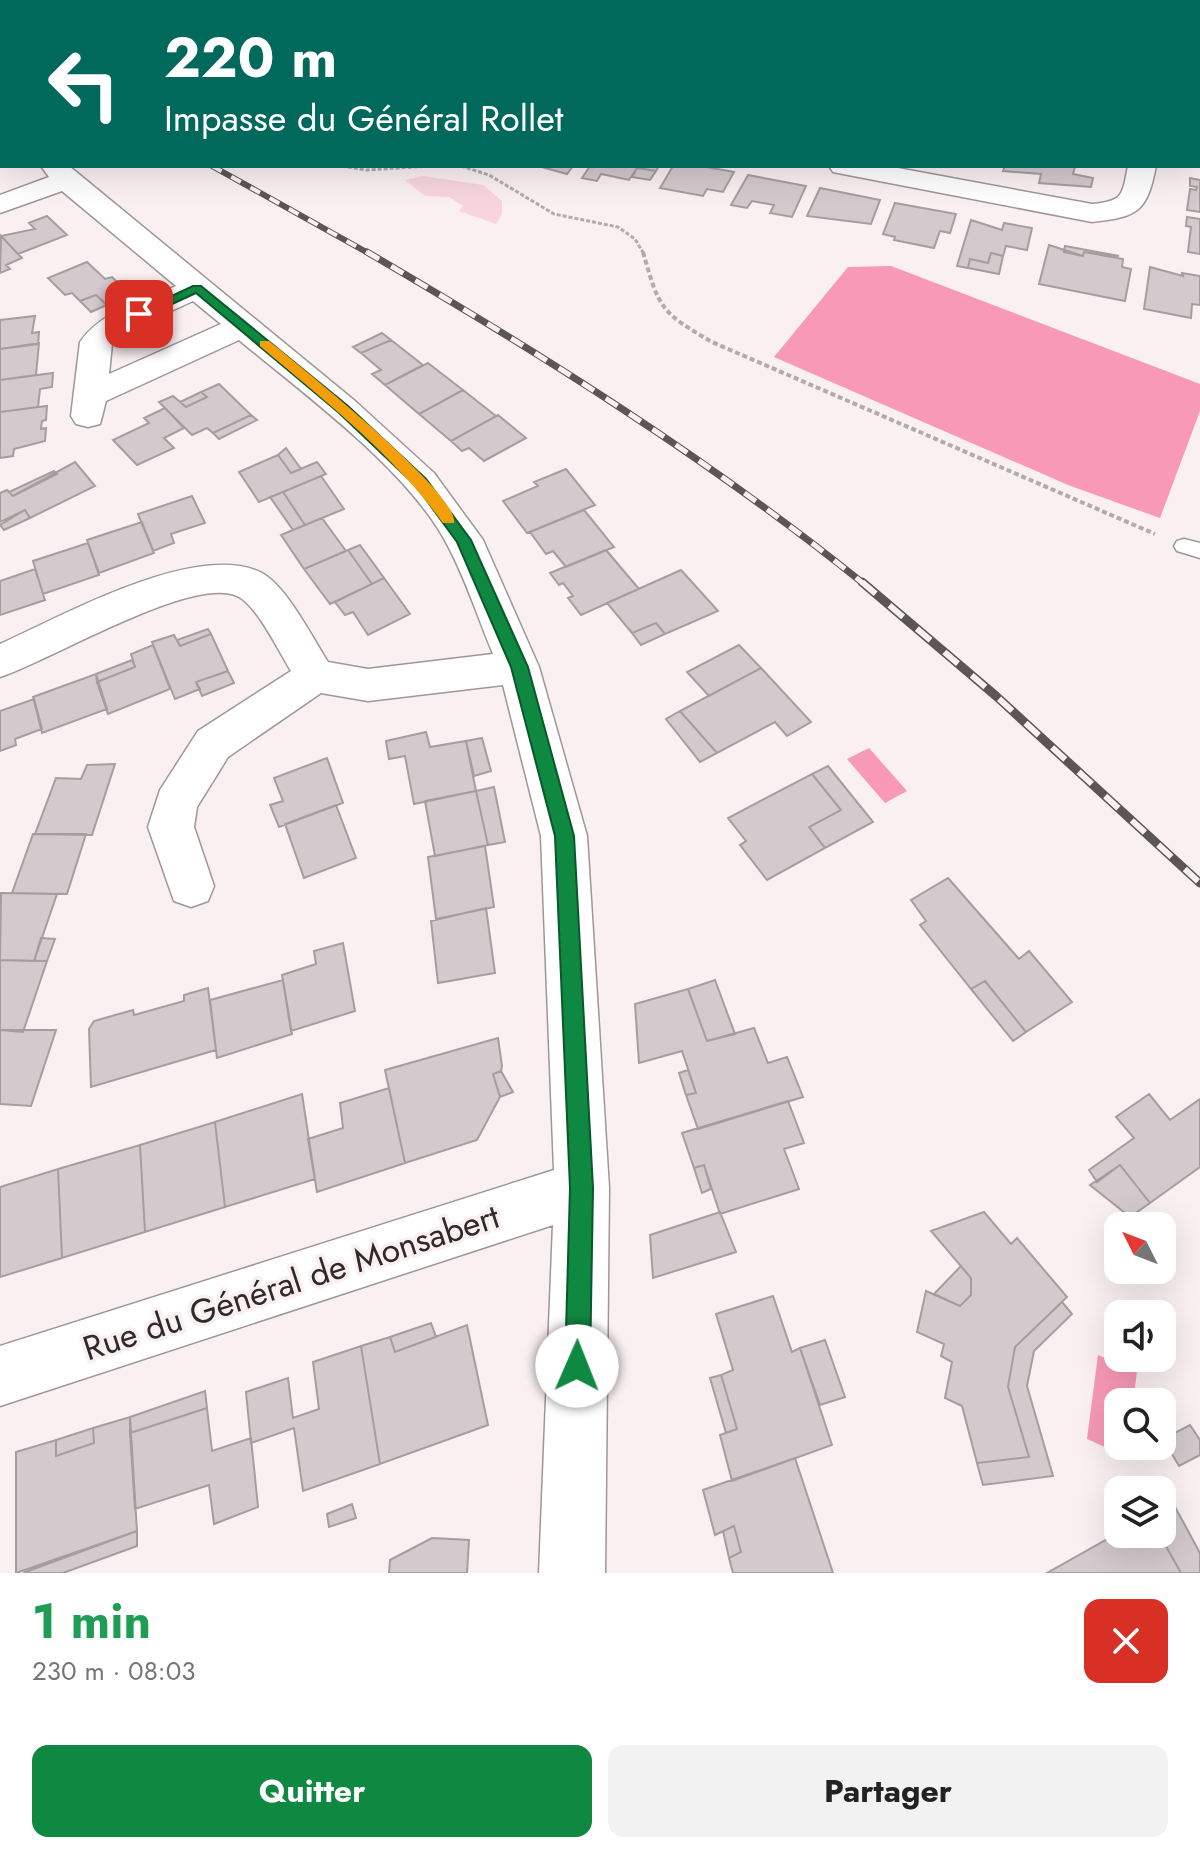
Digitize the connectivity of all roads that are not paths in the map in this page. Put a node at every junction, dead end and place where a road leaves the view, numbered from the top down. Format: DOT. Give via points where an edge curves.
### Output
graph roads {
  1 [pos="1142,168"];
  2 [pos="878,169"];
  3 [pos="60,173"];
  4 [pos="0,205"];
  5 [pos="197,288"];
  6 [pos="243,326"];
  7 [pos="0,661"];
  8 [pos="519,667"];
  9 [pos="315,676"];
  10 [pos="191,886"];
  11 [pos="582,1188"];
  12 [pos="0,1376"];
  13 [pos="572,1573"];
  1 -- 2 [label="street" via="1136,197 1120,210 1092,213"];
  3 -- 4 [label="street"];
  3 -- 5 [label="street"];
  5 -- 6 [label="street"];
  5 -- 6 [label="street" via="110,327 96,342 90,406"];
  6 -- 8 [label="street" via="421,482 464,540"];
  7 -- 9 [label="street" via="175,584 216,578 250,584 275,611"];
  8 -- 9 [label="street" via="368,685"];
  8 -- 11 [label="street" via="564,836"];
  9 -- 10 [label="street" via="213,744 176,803 171,827"];
  11 -- 12 [label="street, Rue du Général de Monsabert"];
  11 -- 13 [label="street"];
}
